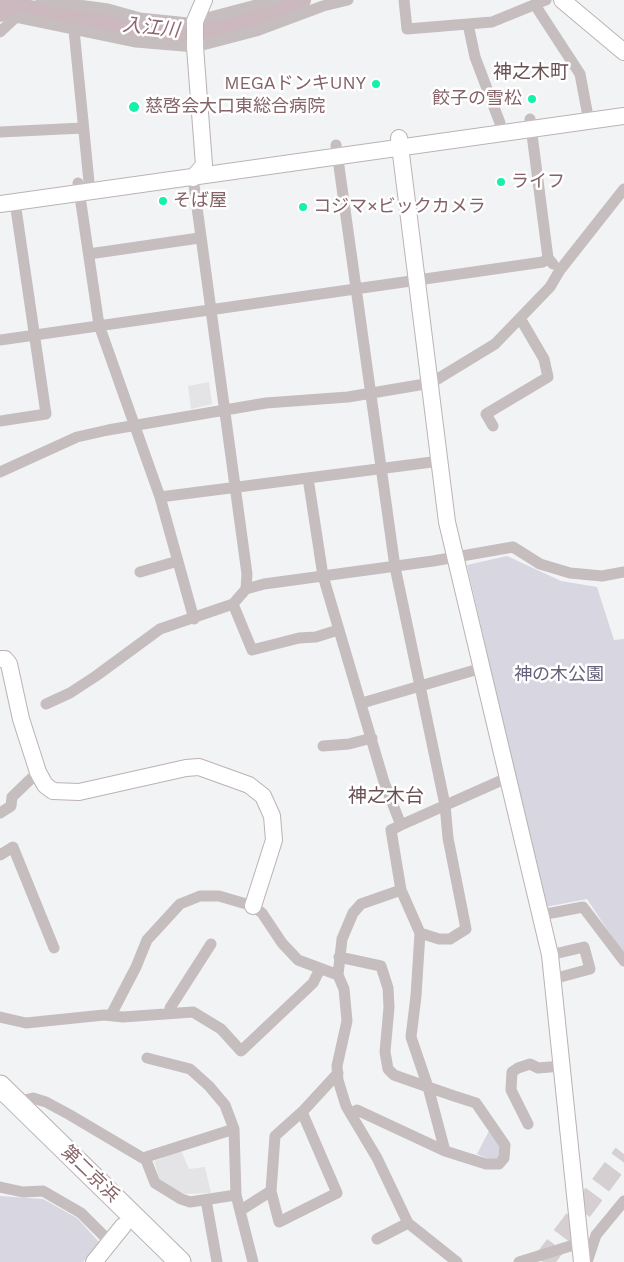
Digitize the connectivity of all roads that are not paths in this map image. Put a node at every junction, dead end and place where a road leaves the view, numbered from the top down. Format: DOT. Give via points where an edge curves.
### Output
graph roads {
  1 [pos="41,0"];
  2 [pos="204,0"];
  3 [pos="275,0"];
  4 [pos="348,0"];
  5 [pos="404,0"];
  6 [pos="562,0"];
  7 [pos="540,2"];
  8 [pos="195,21"];
  9 [pos="468,24"];
  10 [pos="74,30"];
  11 [pos="0,32"];
  12 [pos="195,45"];
  13 [pos="622,47"];
  14 [pos="624,106"];
  15 [pos="587,111"];
  16 [pos="624,116"];
  17 [pos="500,123"];
  18 [pos="531,124"];
  19 [pos="83,128"];
  20 [pos="0,132"];
  21 [pos="399,143"];
  22 [pos="337,151"];
  23 [pos="204,165"];
  24 [pos="193,178"];
  25 [pos="82,186"];
  26 [pos="624,189"];
  27 [pos="0,194"];
  28 [pos="8,203"];
  29 [pos="200,238"];
  30 [pos="89,254"];
  31 [pos="548,258"];
  32 [pos="560,270"];
  33 [pos="417,280"];
  34 [pos="356,288"];
  35 [pos="210,310"];
  36 [pos="520,318"];
  37 [pos="99,325"];
  38 [pos="34,335"];
  39 [pos="0,340"];
  40 [pos="430,383"];
  41 [pos="370,393"];
  42 [pos="224,410"];
  43 [pos="0,421"];
  44 [pos="133,425"];
  45 [pos="493,426"];
  46 [pos="440,461"];
  47 [pos="381,469"];
  48 [pos="0,472"];
  49 [pos="308,478"];
  50 [pos="235,487"];
  51 [pos="160,498"];
  52 [pos="456,558"];
  53 [pos="178,561"];
  54 [pos="395,567"];
  55 [pos="140,572"];
  56 [pos="624,572"];
  57 [pos="324,576"];
  58 [pos="246,589"];
  59 [pos="233,604"];
  60 [pos="194,618"];
  61 [pos="338,630"];
  62 [pos="0,659"];
  63 [pos="482,668"];
  64 [pos="420,688"];
  65 [pos="362,703"];
  66 [pos="46,704"];
  67 [pos="372,738"];
  68 [pos="324,746"];
  69 [pos="38,772"];
  70 [pos="509,777"];
  71 [pos="445,805"];
  72 [pos="0,813"];
  73 [pos="401,825"];
  74 [pos="0,855"];
  75 [pos="401,890"];
  76 [pos="253,906"];
  77 [pos="541,915"];
  78 [pos="420,933"];
  79 [pos="210,944"];
  80 [pos="54,948"];
  81 [pos="550,954"];
  82 [pos="339,957"];
  83 [pos="624,961"];
  84 [pos="320,969"];
  85 [pos="338,975"];
  86 [pos="553,979"];
  87 [pos="170,1013"];
  88 [pos="111,1015"];
  89 [pos="0,1017"];
  90 [pos="148,1058"];
  91 [pos="562,1066"];
  92 [pos="338,1073"];
  93 [pos="0,1086"];
  94 [pos="428,1087"];
  95 [pos="8,1104"];
  96 [pos="302,1112"];
  97 [pos="350,1114"];
  98 [pos="528,1124"];
  99 [pos="234,1129"];
  100 [pos="445,1152"];
  101 [pos="143,1158"];
  102 [pos="0,1187"];
  103 [pos="271,1192"];
  104 [pos="236,1195"];
  105 [pos="206,1200"];
  106 [pos="624,1201"];
  107 [pos="241,1210"];
  108 [pos="408,1224"];
  109 [pos="116,1234"];
  110 [pos="378,1239"];
  111 [pos="580,1243"];
  112 [pos="94,1262"];
  113 [pos="160,1262"];
  114 [pos="180,1262"];
  115 [pos="217,1262"];
  116 [pos="253,1262"];
  117 [pos="457,1262"];
  118 [pos="519,1262"];
  119 [pos="582,1262"];
  120 [pos="587,1262"];
  1 -- 8 [label="street" via="108,9 140,18"];
  2 -- 8 [label="street"];
  3 -- 8 [label="street"];
  4 -- 12 [label="street" via="256,31"];
  5 -- 9 [label="street" via="407,29"];
  6 -- 13 [label="street"];
  7 -- 9 [label="street" via="492,22"];
  7 -- 15 [label="street" via="580,74"];
  8 -- 12 [label="street"];
  9 -- 17 [label="street" via="475,57"];
  10 -- 11 [label="street" via="16,17"];
  10 -- 12 [label="street" via="136,42"];
  10 -- 19 [label="street"];
  12 -- 23 [label="street"];
  14 -- 15 [label="street"];
  15 -- 18 [label="street"];
  16 -- 18 [label="street"];
  17 -- 18 [label="street"];
  17 -- 21 [label="street"];
  18 -- 21 [label="street"];
  18 -- 31 [label="street"];
  19 -- 20 [label="street"];
  19 -- 25 [label="street"];
  21 -- 22 [label="street"];
  21 -- 33 [label="street"];
  22 -- 23 [label="street"];
  22 -- 24 [label="street"];
  22 -- 34 [label="street"];
  23 -- 24 [label="street"];
  23 -- 25 [label="street"];
  24 -- 25 [label="street"];
  24 -- 29 [label="street"];
  25 -- 27 [label="street"];
  25 -- 28 [label="street"];
  25 -- 30 [label="street"];
  26 -- 32 [label="street"];
  28 -- 38 [label="street"];
  29 -- 30 [label="street"];
  29 -- 35 [label="street"];
  30 -- 37 [label="street"];
  31 -- 32 [label="street"];
  31 -- 33 [label="street" via="543,262"];
  32 -- 36 [label="street" via="550,287"];
  33 -- 34 [label="street"];
  33 -- 40 [label="street"];
  34 -- 35 [label="street"];
  34 -- 41 [label="street"];
  35 -- 37 [label="street"];
  35 -- 42 [label="street"];
  36 -- 40 [label="street" via="495,344"];
  36 -- 45 [label="street" via="544,359 548,377 486,414"];
  37 -- 38 [label="street"];
  37 -- 44 [label="street"];
  38 -- 39 [label="street"];
  38 -- 43 [label="street" via="46,414"];
  40 -- 41 [label="street"];
  40 -- 46 [label="street"];
  41 -- 42 [label="street"];
  41 -- 47 [label="street"];
  42 -- 44 [label="street"];
  42 -- 50 [label="street"];
  44 -- 48 [label="street" via="77,437"];
  44 -- 51 [label="street"];
  46 -- 47 [label="street"];
  46 -- 52 [label="street" via="447,522"];
  47 -- 49 [label="street"];
  47 -- 54 [label="street"];
  49 -- 50 [label="street"];
  49 -- 57 [label="street"];
  50 -- 51 [label="street"];
  50 -- 58 [label="street" via="247,574"];
  51 -- 53 [label="street"];
  52 -- 54 [label="street"];
  52 -- 56 [label="street" via="513,547 540,564 570,573 602,576"];
  52 -- 63 [label="street"];
  53 -- 55 [label="street"];
  53 -- 60 [label="street"];
  54 -- 57 [label="street"];
  54 -- 64 [label="street"];
  57 -- 58 [label="street"];
  57 -- 61 [label="street"];
  58 -- 59 [label="street"];
  59 -- 60 [label="street"];
  59 -- 61 [label="street" via="252,650"];
  60 -- 66 [label="street" via="160,629 89,680"];
  61 -- 65 [label="street"];
  62 -- 69 [label="street" via="9,664 21,719"];
  63 -- 64 [label="street"];
  63 -- 70 [label="street"];
  64 -- 65 [label="street"];
  64 -- 71 [label="street"];
  65 -- 67 [label="street"];
  67 -- 68 [label="street"];
  67 -- 73 [label="street" via="384,782"];
  69 -- 72 [label="street" via="12,797 10,806"];
  69 -- 76 [label="street" via="45,785 53,791 64,792 79,792 186,768 198,768 249,785 268,804 274,830 274,840"];
  70 -- 71 [label="street"];
  70 -- 77 [label="street"];
  71 -- 73 [label="street"];
  71 -- 78 [label="street" via="448,838 466,929 450,939"];
  73 -- 75 [label="street" via="391,830"];
  74 -- 80 [label="street" via="13,847"];
  75 -- 78 [label="street"];
  75 -- 82 [label="street" via="361,904 346,927"];
  76 -- 84 [label="street" via="298,960"];
  76 -- 88 [label="street" via="219,896 200,896 180,904 147,940"];
  77 -- 81 [label="street"];
  77 -- 83 [label="street" via="583,907"];
  78 -- 94 [label="street" via="411,1033"];
  79 -- 87 [label="street" via="170,1008"];
  81 -- 86 [label="street"];
  81 -- 86 [label="street" via="584,947 590,969"];
  82 -- 85 [label="street"];
  82 -- 94 [label="street" via="381,966 388,988 385,1052 388,1069 394,1075"];
  84 -- 85 [label="street"];
  84 -- 87 [label="street" via="313,983 241,1050 221,1028 193,1012"];
  85 -- 92 [label="street" via="344,989 347,1021"];
  86 -- 91 [label="street"];
  87 -- 88 [label="street"];
  88 -- 89 [label="street" via="26,1023"];
  90 -- 99 [label="street" via="190,1069 225,1105"];
  91 -- 98 [label="street" via="538,1068 530,1064 512,1072 511,1090"];
  91 -- 111 [label="street"];
  92 -- 96 [label="street"];
  92 -- 97 [label="street"];
  93 -- 95 [label="highway, 第二京浜"];
  94 -- 100 [label="street"];
  94 -- 100 [label="street" via="476,1103 505,1145 499,1164 492,1165"];
  95 -- 101 [label="street" via="33,1098 46,1102"];
  95 -- 109 [label="highway, 第二京浜"];
  95 -- 114 [label="highway, 第二京浜"];
  96 -- 103 [label="street" via="275,1136"];
  96 -- 103 [label="street" via="337,1192 279,1222"];
  97 -- 100 [label="street" via="357,1110"];
  97 -- 108 [label="street" via="378,1158"];
  99 -- 101 [label="street"];
  99 -- 104 [label="street"];
  101 -- 105 [label="street" via="155,1184 180,1199 190,1202"];
  102 -- 109 [label="street" via="43,1192"];
  103 -- 107 [label="street"];
  104 -- 105 [label="street"];
  104 -- 107 [label="street"];
  105 -- 115 [label="street"];
  106 -- 120 [label="street" via="596,1235"];
  107 -- 116 [label="street"];
  108 -- 110 [label="street"];
  108 -- 117 [label="street"];
  109 -- 112 [label="street"];
  109 -- 113 [label="highway, 第二京浜"];
  111 -- 118 [label="street"];
  111 -- 119 [label="street"];
}
